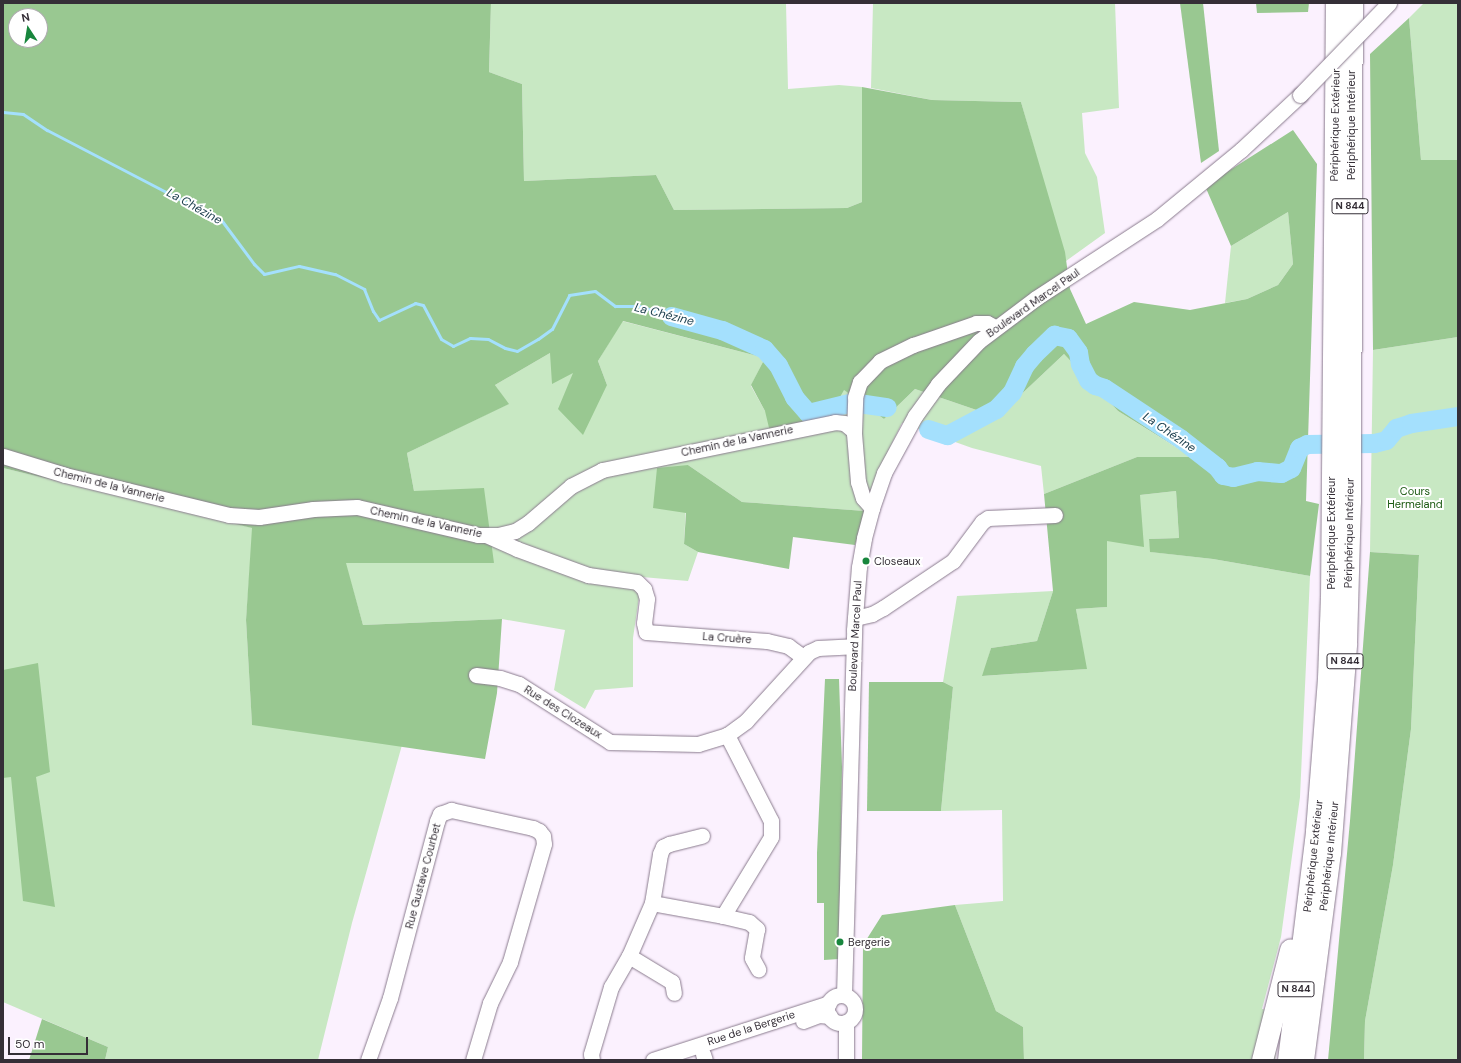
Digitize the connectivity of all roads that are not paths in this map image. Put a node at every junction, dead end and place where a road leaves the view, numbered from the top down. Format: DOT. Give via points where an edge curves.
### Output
graph roads {
  1 [pos="1336,3"];
  2 [pos="1352,3"];
  3 [pos="1389,3"];
  4 [pos="995,327"];
  5 [pos="1341,407"];
  6 [pos="854,431"];
  7 [pos="3,456"];
  8 [pos="1340,502"];
  9 [pos="872,508"];
  10 [pos="1055,514"];
  11 [pos="487,535"];
  12 [pos="855,618"];
  13 [pos="853,646"];
  14 [pos="804,657"];
  15 [pos="476,675"];
  16 [pos="727,735"];
  17 [pos="702,836"];
  18 [pos="652,903"];
  19 [pos="723,916"];
  20 [pos="1306,919"];
  21 [pos="629,956"];
  22 [pos="758,969"];
  23 [pos="674,993"];
  24 [pos="844,995"];
  25 [pos="829,1010"];
  26 [pos="846,1022"];
  27 [pos="674,1053"];
  28 [pos="704,1057"];
  29 [pos="368,1060"];
  30 [pos="473,1060"];
  31 [pos="592,1060"];
  32 [pos="653,1060"];
  33 [pos="846,1060"];
  34 [pos="1262,1060"];
  35 [pos="1288,1060"];
  36 [pos="1303,1060"];
  1 -- 5 [label="highway, Périphérique Extérieur / N 844"];
  2 -- 5 [label="highway, Périphérique Intérieur / N 844"];
  3 -- 4 [label="street, Boulevard Marcel Paul, bridge" via="1300,95 1241,150 1157,219"];
  4 -- 6 [label="street" via="987,323 976,323 913,345 880,361 860,382 855,397"];
  4 -- 9 [label="street, Boulevard Marcel Paul" via="938,384 915,416 879,483"];
  5 -- 8 [label="highway, Périphérique Intérieur / N 844"];
  6 -- 9 [label="street" via="858,482 863,498"];
  6 -- 11 [label="street, Chemin de la Vannerie" via="844,423 835,422 602,470 571,486 515,531"];
  7 -- 11 [label="street, Chemin de la Vannerie" via="65,475 229,515 259,517 313,509 357,507"];
  8 -- 20 [label="highway, Périphérique Extérieur / N 844" via="1319,803"];
  8 -- 36 [label="highway, Périphérique Intérieur / N 844" via="1346,643 1328,873"];
  9 -- 12 [label="street, Boulevard Marcel Paul" via="859,567"];
  10 -- 12 [label="street" via="988,518 982,522 953,561 883,608"];
  11 -- 14 [label="street, La Cruère" via="588,575 637,582 644,589 647,599 644,623 646,632 767,641 788,646"];
  12 -- 13 [label="street, Boulevard Marcel Paul"];
  13 -- 14 [label="street, Rue des Clozeaux" via="818,648"];
  13 -- 24 [label="street, Boulevard Marcel Paul"];
  14 -- 16 [label="street, Rue des Clozeaux" via="752,715"];
  15 -- 16 [label="street, Rue des Clozeaux" via="519,684 610,742 698,744"];
  16 -- 19 [label="street" via="771,821 771,837"];
  17 -- 18 [label="street" via="663,847"];
  18 -- 19 [label="street"];
  18 -- 21 [label="street"];
  19 -- 22 [label="street" via="749,922 757,929 752,958"];
  20 -- 34 [label="highway" via="1296,926"];
  20 -- 35 [label="highway, Périphérique Extérieur / N 844"];
  21 -- 23 [label="street" via="672,982"];
  21 -- 31 [label="street" via="611,987 591,1054"];
  24 -- 25 [label="street" via="835,996"];
  24 -- 26 [label="street" via="852,999 856,1007 853,1016"];
  25 -- 26 [label="street" via="837,1022"];
  25 -- 27 [label="street, Rue de la Bergerie"];
  25 -- 28 [label="street, Rue de la Bergerie"];
  26 -- 33 [label="street"];
  27 -- 28 [label="street, Rue de la Bergerie"];
  27 -- 32 [label="street, Rue de la Bergerie"];
  29 -- 30 [label="street, Rue Gustave Courbet" via="390,998 437,821 440,814 451,810 533,828 543,836 544,844 510,962 490,1003"];
}
